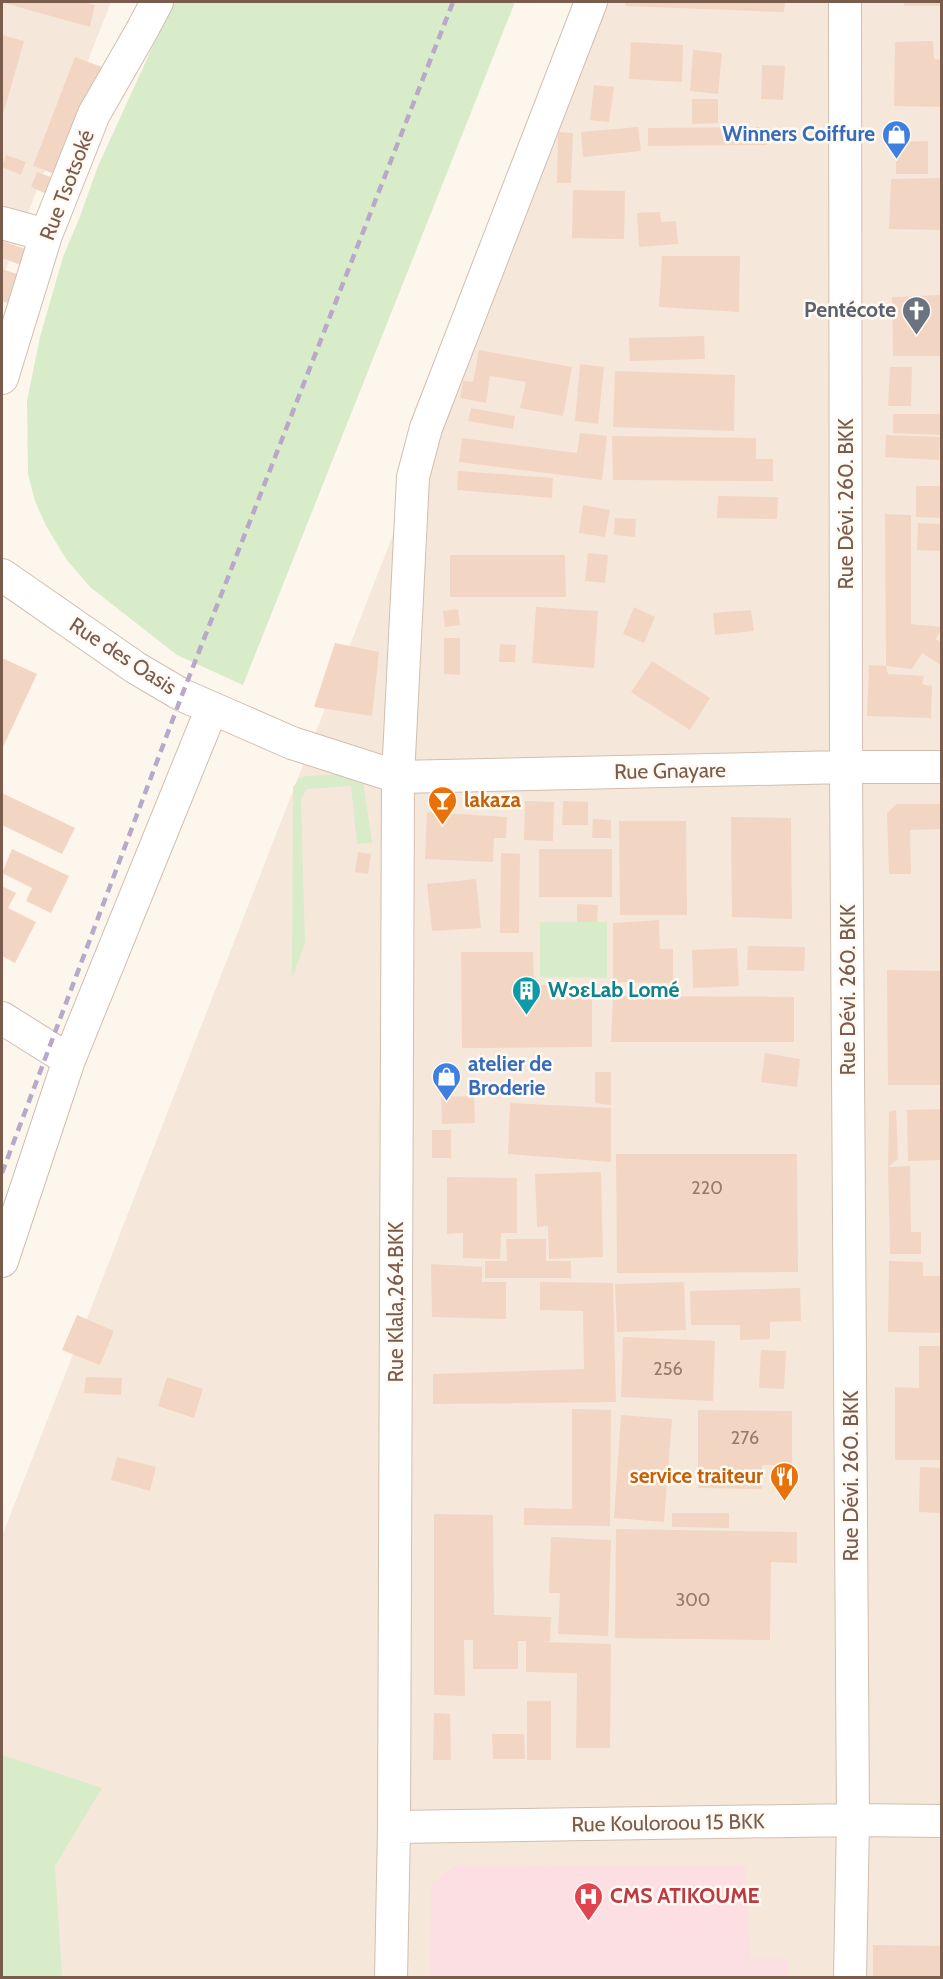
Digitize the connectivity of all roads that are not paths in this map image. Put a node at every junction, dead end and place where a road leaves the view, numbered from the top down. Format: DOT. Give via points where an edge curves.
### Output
graph roads {
  1 [pos="157,2"];
  2 [pos="591,2"];
  3 [pos="845,2"];
  4 [pos="2,222"];
  5 [pos="46,235"];
  6 [pos="2,378"];
  7 [pos="2,575"];
  8 [pos="212,708"];
  9 [pos="292,743"];
  10 [pos="846,767"];
  11 [pos="942,767"];
  12 [pos="398,777"];
  13 [pos="2,1018"];
  14 [pos="69,1060"];
  15 [pos="2,1261"];
  16 [pos="853,1820"];
  17 [pos="942,1821"];
  18 [pos="394,1827"];
  19 [pos="391,1977"];
  20 [pos="850,1977"];
  1 -- 5 [label="street, Rue Tsotsoké" via="94,114"];
  2 -- 12 [label="street, Rue Klala,264.BKK" via="426,428 413,477"];
  3 -- 10 [label="street, Rue Dévi. 260. BKK"];
  4 -- 5 [label="street"];
  5 -- 6 [label="street, Rue Tsotsoké"];
  7 -- 8 [label="street, Rue des Oasis" via="136,668"];
  8 -- 9 [label="street, Rue des Oasis"];
  8 -- 14 [label="street"];
  9 -- 12 [label="street, Rue Gnayare"];
  10 -- 11 [label="street, Rue Gnayare"];
  10 -- 12 [label="street, Rue Gnayare"];
  10 -- 16 [label="street, Rue Dévi. 260. BKK"];
  12 -- 18 [label="street, Rue Klala,264.BKK"];
  13 -- 14 [label="street"];
  14 -- 15 [label="street"];
  16 -- 17 [label="street, Rue Kouloroou 15 BKK"];
  16 -- 18 [label="street, Rue Kouloroou 15 BKK"];
  16 -- 20 [label="street, Rue Dévi. 260. BKK"];
  18 -- 19 [label="street, Rue Klala,264.BKK"];
}
